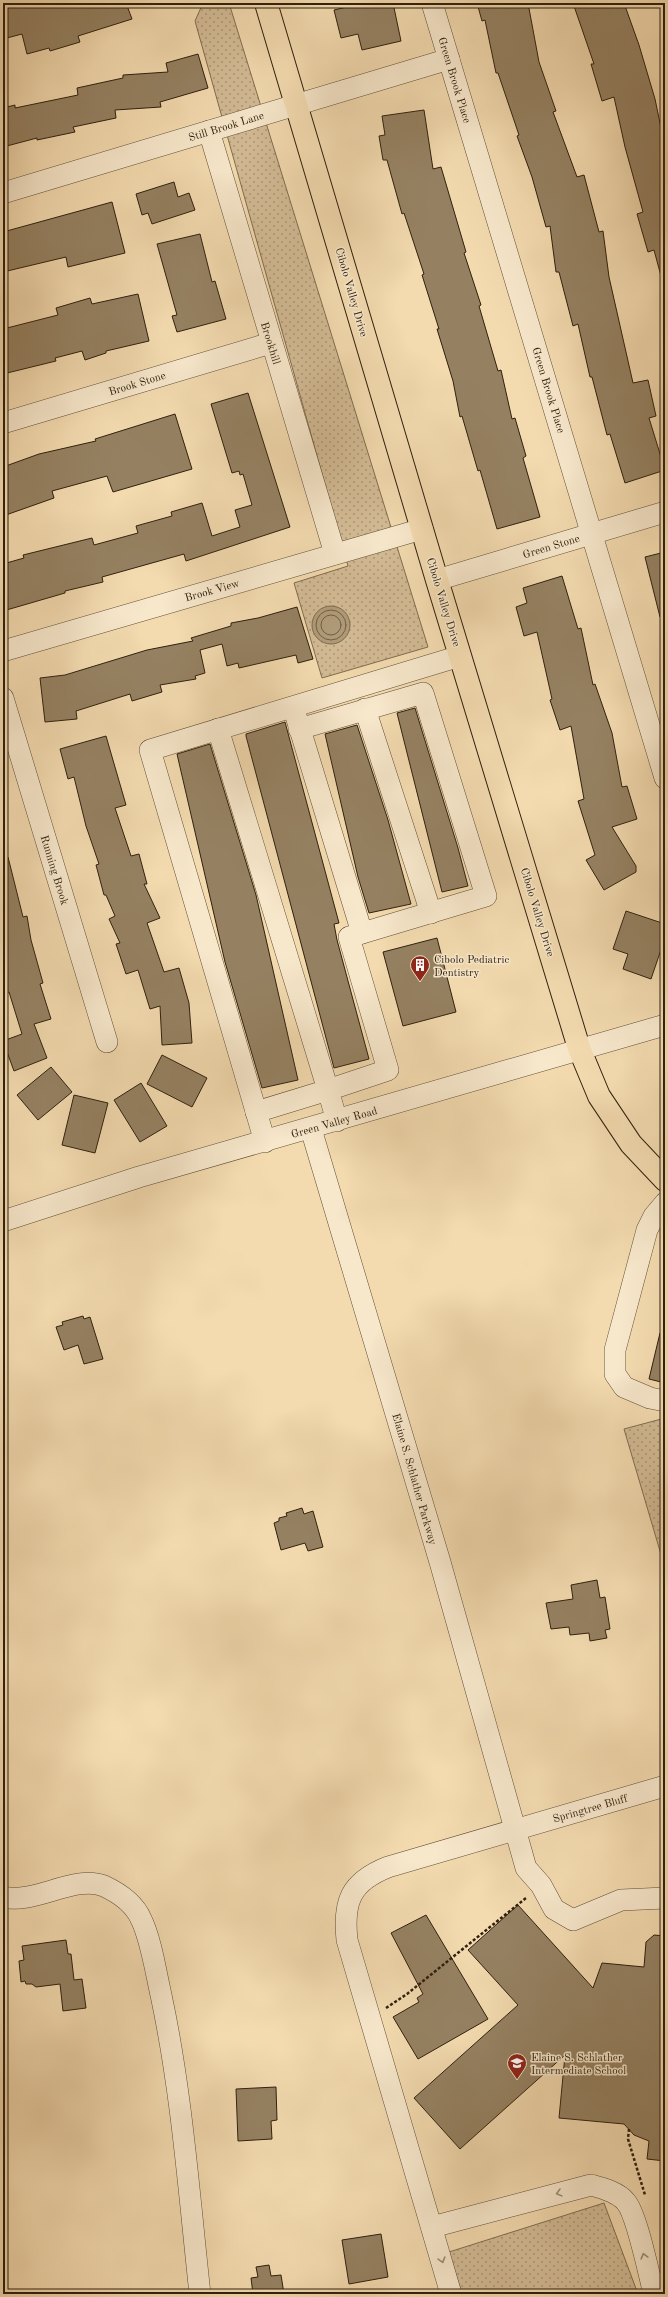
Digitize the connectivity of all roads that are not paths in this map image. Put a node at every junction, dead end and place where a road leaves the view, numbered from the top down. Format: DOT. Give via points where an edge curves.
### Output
graph roads {
  1 [pos="266,3"];
  2 [pos="432,3"];
  3 [pos="449,59"];
  4 [pos="296,105"];
  5 [pos="209,131"];
  6 [pos="3,194"];
  7 [pos="271,343"];
  8 [pos="3,423"];
  9 [pos="665,512"];
  10 [pos="422,529"];
  11 [pos="592,533"];
  12 [pos="335,554"];
  13 [pos="437,580"];
  14 [pos="3,651"];
  15 [pos="460,656"];
  16 [pos="3,698"];
  17 [pos="293,707"];
  18 [pos="365,709"];
  19 [pos="299,729"];
  20 [pos="218,730"];
  21 [pos="665,778"];
  22 [pos="431,912"];
  23 [pos="362,933"];
  24 [pos="665,1024"];
  25 [pos="107,1042"];
  26 [pos="579,1048"];
  27 [pos="328,1090"];
  28 [pos="256,1112"];
  29 [pos="337,1121"];
  30 [pos="311,1129"];
  31 [pos="265,1142"];
  32 [pos="665,1180"];
  33 [pos="665,1203"];
  34 [pos="3,1221"];
  35 [pos="665,1401"];
  36 [pos="665,1786"];
  37 [pos="514,1830"];
  38 [pos="3,1897"];
  39 [pos="665,1898"];
  40 [pos="432,2227"];
  41 [pos="200,2294"];
  42 [pos="452,2294"];
  43 [pos="654,2294"];
  1 -- 4 [label="main road, Cibolo Valley Drive"];
  2 -- 3 [label="street, Green Brook Place"];
  3 -- 4 [label="street, Still Brook Lane"];
  3 -- 11 [label="street, Green Brook Place"];
  4 -- 5 [label="street, Still Brook Lane"];
  4 -- 10 [label="main road, Cibolo Valley Drive"];
  5 -- 6 [label="street, Still Brook Lane"];
  5 -- 7 [label="street, Brookhill"];
  7 -- 8 [label="street, Brook Stone"];
  7 -- 12 [label="street, Brookhill"];
  9 -- 11 [label="street, Green Stone"];
  10 -- 12 [label="street, Brook View"];
  10 -- 13 [label="main road, Cibolo Valley Drive"];
  11 -- 13 [label="street, Green Stone"];
  11 -- 21 [label="street, Green Brook Place"];
  12 -- 14 [label="street, Brook View"];
  13 -- 15 [label="main road, Cibolo Valley Drive"];
  15 -- 17 [label="street"];
  15 -- 26 [label="main road, Cibolo Valley Drive"];
  16 -- 25 [label="street, Running Brook"];
  17 -- 19 [label="street"];
  17 -- 20 [label="street"];
  18 -- 19 [label="street"];
  18 -- 22 [label="street"];
  18 -- 22 [label="street" via="423,693 486,896"];
  19 -- 23 [label="street"];
  20 -- 27 [label="street"];
  20 -- 28 [label="street" via="150,750"];
  22 -- 23 [label="street"];
  23 -- 27 [label="street" via="349,937 388,1070"];
  24 -- 26 [label="street, Green Valley Road"];
  26 -- 29 [label="street, Green Valley Road"];
  26 -- 32 [label="main road, Cibolo Valley Drive" via="599,1096 632,1144"];
  27 -- 28 [label="street"];
  27 -- 29 [label="street"];
  28 -- 31 [label="street"];
  29 -- 30 [label="street, Green Valley Road"];
  30 -- 31 [label="street, Green Valley Road"];
  30 -- 37 [label="street, Elaine S. Schlather Parkway" via="435,1547"];
  31 -- 34 [label="street, Green Valley Road" via="140,1177"];
  33 -- 35 [label="street" via="654,1216 648,1230 615,1350 616,1374 624,1387 650,1398"];
  36 -- 37 [label="street, Springtree Bluff"];
  37 -- 39 [label="street, Elaine S. Schlather Parkway" via="526,1868 541,1886 554,1910 573,1920 621,1900"];
  37 -- 40 [label="street, Springtree Bluff" via="370,1874 357,1887 348,1902 345,1919 347,1940"];
  38 -- 41 [label="street" via="23,1898 76,1885 102,1885 125,1898 141,1919 153,1959 171,2041"];
  40 -- 42 [label="street, Springtree Bluff, one-way"];
  43 -- 40 [label="street, one-way" via="634,2221 626,2202 610,2191 590,2185"];
}
